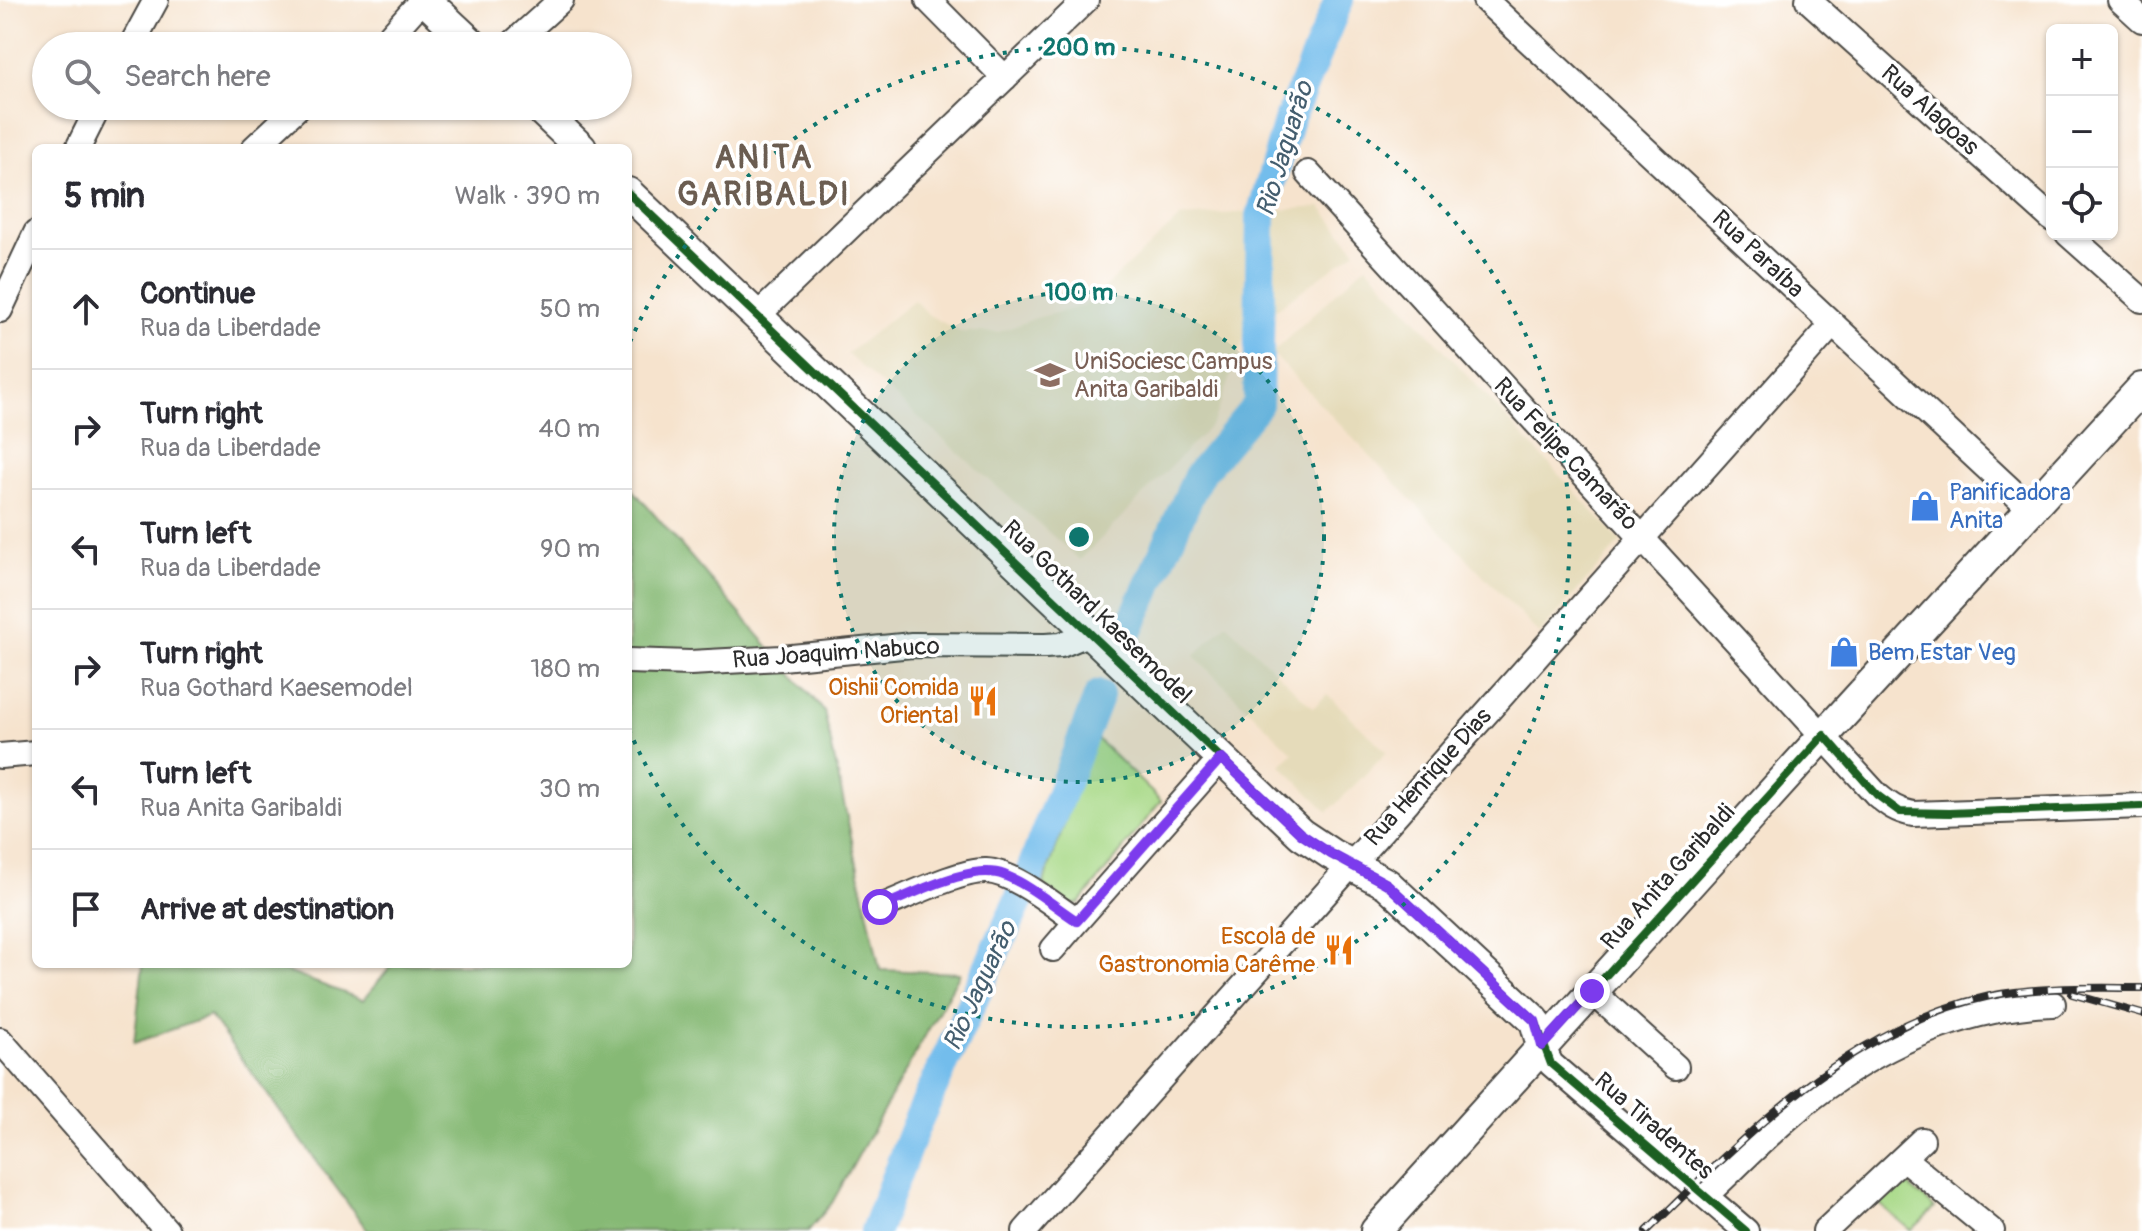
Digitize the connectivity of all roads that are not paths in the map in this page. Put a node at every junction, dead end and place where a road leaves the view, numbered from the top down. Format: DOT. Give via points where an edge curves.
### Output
graph roads {
  1 [pos="156,0"];
  2 [pos="424,0"];
  3 [pos="561,0"];
  4 [pos="928,0"];
  5 [pos="1086,0"];
  6 [pos="1485,0"];
  7 [pos="1808,0"];
  8 [pos="2120,0"];
  9 [pos="2142,20"];
  10 [pos="139,32"];
  11 [pos="394,32"];
  12 [pos="459,32"];
  13 [pos="526,32"];
  14 [pos="1005,78"];
  15 [pos="92,120"];
  16 [pos="284,120"];
  17 [pos="552,120"];
  18 [pos="80,144"];
  19 [pos="258,144"];
  20 [pos="577,144"];
  21 [pos="1308,173"];
  22 [pos="632,197"];
  23 [pos="2046,214"];
  24 [pos="2075,240"];
  25 [pos="32,242"];
  26 [pos="2142,300"];
  27 [pos="0,310"];
  28 [pos="757,316"];
  29 [pos="1833,324"];
  30 [pos="2142,388"];
  31 [pos="2031,509"];
  32 [pos="1642,537"];
  33 [pos="1090,633"];
  34 [pos="632,661"];
  35 [pos="1824,735"];
  36 [pos="32,753"];
  37 [pos="0,756"];
  38 [pos="1221,758"];
  39 [pos="2142,806"];
  40 [pos="1350,865"];
  41 [pos="880,907"];
  42 [pos="1077,921"];
  43 [pos="1053,949"];
  44 [pos="1592,991"];
  45 [pos="2053,1004"];
  46 [pos="0,1040"];
  47 [pos="1542,1046"];
  48 [pos="1676,1067"];
  49 [pos="1922,1140"];
  50 [pos="1903,1158"];
  51 [pos="1705,1196"];
  52 [pos="1381,1229"];
  53 [pos="167,1231"];
  54 [pos="1025,1231"];
  55 [pos="1746,1231"];
  56 [pos="1825,1231"];
  57 [pos="1992,1231"];
  1 -- 10 [label="street"];
  2 -- 11 [label="street"];
  2 -- 12 [label="main road"];
  3 -- 13 [label="street"];
  4 -- 14 [label="street"];
  5 -- 14 [label="street"];
  6 -- 29 [label="street, Rua Paraíba"];
  7 -- 23 [label="street, Rua Alagoas"];
  8 -- 9 [label="street"];
  14 -- 28 [label="street"];
  15 -- 18 [label="street"];
  16 -- 19 [label="street"];
  17 -- 20 [label="main road"];
  21 -- 32 [label="street, Rua Felipe Camarão"];
  22 -- 28 [label="main road, Rua Gothard Kaesemodel"];
  24 -- 26 [label="street"];
  25 -- 27 [label="street"];
  28 -- 33 [label="main road, Rua Gothard Kaesemodel"];
  29 -- 31 [label="street, Rua Paraíba"];
  29 -- 32 [label="street, Rua Henrique Dias"];
  30 -- 31 [label="main road, Rua Anita Garibaldi"];
  31 -- 35 [label="main road, Rua Anita Garibaldi"];
  32 -- 35 [label="street, Rua Felipe Camarão"];
  32 -- 40 [label="street, Rua Henrique Dias"];
  33 -- 34 [label="street, Rua Joaquim Nabuco" via="1045,646 912,645 782,658"];
  33 -- 38 [label="main road, Rua Gothard Kaesemodel"];
  35 -- 39 [label="street, Rua Felipe Camarão" via="1877,795 1900,812"];
  35 -- 44 [label="main road, Rua Anita Garibaldi"];
  36 -- 37 [label="street"];
  38 -- 40 [label="main road, Rua Gothard Kaesemodel" via="1301,834"];
  38 -- 42 [label="street"];
  40 -- 47 [label="main road, Rua Gothard Kaesemodel" via="1387,884 1535,1021"];
  40 -- 54 [label="street, Rua Henrique Dias"];
  41 -- 42 [label="street" via="987,871 1004,875"];
  42 -- 43 [label="street"];
  44 -- 47 [label="main road, Rua Anita Garibaldi"];
  44 -- 48 [label="street"];
  45 -- 51 [label="street" via="1985,1011 1870,1059 1801,1107"];
  46 -- 53 [label="street"];
  47 -- 51 [label="street, Rua Tiradentes" via="1551,1064"];
  47 -- 52 [label="main road, Rua Anita Garibaldi"];
  49 -- 50 [label="street"];
  50 -- 56 [label="street"];
  50 -- 57 [label="street"];
  51 -- 55 [label="street, Rua Tiradentes"];
}
